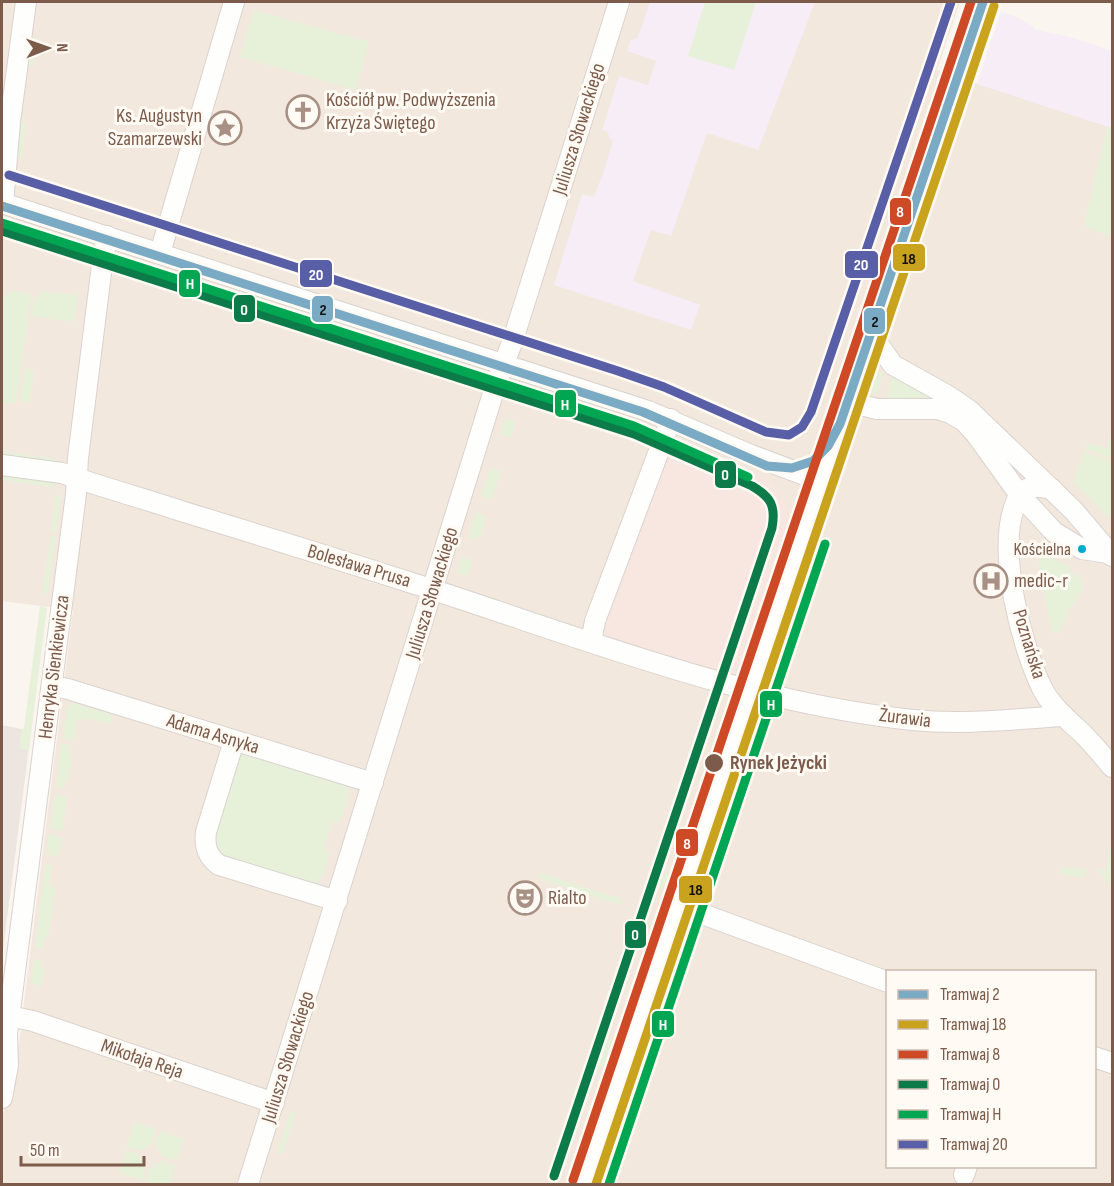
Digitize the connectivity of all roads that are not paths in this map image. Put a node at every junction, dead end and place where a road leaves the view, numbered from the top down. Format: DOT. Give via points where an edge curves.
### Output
graph roads {
  1 [pos="26,2"];
  2 [pos="234,2"];
  3 [pos="619,2"];
  4 [pos="980,2"];
  5 [pos="2,203"];
  6 [pos="107,236"];
  7 [pos="160,253"];
  8 [pos="871,321"];
  9 [pos="505,363"];
  10 [pos="845,401"];
  11 [pos="671,419"];
  12 [pos="2,465"];
  13 [pos="77,478"];
  14 [pos="818,480"];
  15 [pos="1052,489"];
  16 [pos="1020,494"];
  17 [pos="1111,552"];
  18 [pos="434,590"];
  19 [pos="591,642"];
  20 [pos="52,686"];
  21 [pos="747,689"];
  22 [pos="1064,716"];
  23 [pos="234,741"];
  24 [pos="1113,767"];
  25 [pos="373,783"];
  26 [pos="337,901"];
  27 [pos="675,904"];
  28 [pos="886,981"];
  29 [pos="9,1017"];
  30 [pos="1096,1057"];
  31 [pos="1113,1063"];
  32 [pos="2,1098"];
  33 [pos="274,1103"];
  34 [pos="248,1185"];
  35 [pos="581,1185"];
  1 -- 5 [label="street"];
  2 -- 7 [label="street"];
  3 -- 9 [label="street, Juliusza Słowackiego"];
  4 -- 8 [label="street"];
  5 -- 6 [label="street"];
  6 -- 7 [label="street"];
  6 -- 13 [label="street, Henryka Sienkiewicza"];
  7 -- 9 [label="street"];
  8 -- 10 [label="street"];
  8 -- 15 [label="street" via="879,345 893,365 969,410"];
  9 -- 11 [label="street"];
  9 -- 18 [label="street, Juliusza Słowackiego"];
  10 -- 14 [label="street"];
  10 -- 16 [label="street" via="877,409 937,409 950,413 975,433"];
  11 -- 14 [label="street"];
  11 -- 19 [label="street" via="595,621"];
  12 -- 13 [label="street, Bolesława Prusa"];
  13 -- 18 [label="street, Bolesława Prusa"];
  13 -- 20 [label="street, Henryka Sienkiewicza"];
  14 -- 21 [label="street"];
  15 -- 16 [label="street" via="1035,486"];
  15 -- 17 [label="street"];
  16 -- 17 [label="street" via="1054,532 1082,549"];
  16 -- 22 [label="street, Poznańska" via="1011,516 1009,539 1016,602 1043,690"];
  18 -- 19 [label="street, Bolesława Prusa"];
  18 -- 25 [label="street, Juliusza Słowackiego"];
  19 -- 21 [label="street, Bolesława Prusa"];
  20 -- 23 [label="street, Adama Asnyka"];
  20 -- 29 [label="street, Henryka Sienkiewicza"];
  21 -- 22 [label="street, Żurawia" via="919,720 969,722"];
  21 -- 27 [label="street"];
  22 -- 24 [label="street, Poznańska"];
  23 -- 25 [label="street, Adama Asnyka"];
  23 -- 26 [label="street" via="206,832 207,852 212,860"];
  25 -- 26 [label="street, Juliusza Słowackiego"];
  26 -- 33 [label="street, Juliusza Słowackiego"];
  27 -- 28 [label="street"];
  27 -- 35 [label="street"];
  29 -- 32 [label="street, Henryka Sienkiewicza"];
  29 -- 33 [label="street, Mikołaja Reja" via="33,1021"];
  30 -- 31 [label="street"];
  33 -- 34 [label="street, Juliusza Słowackiego"];
}
